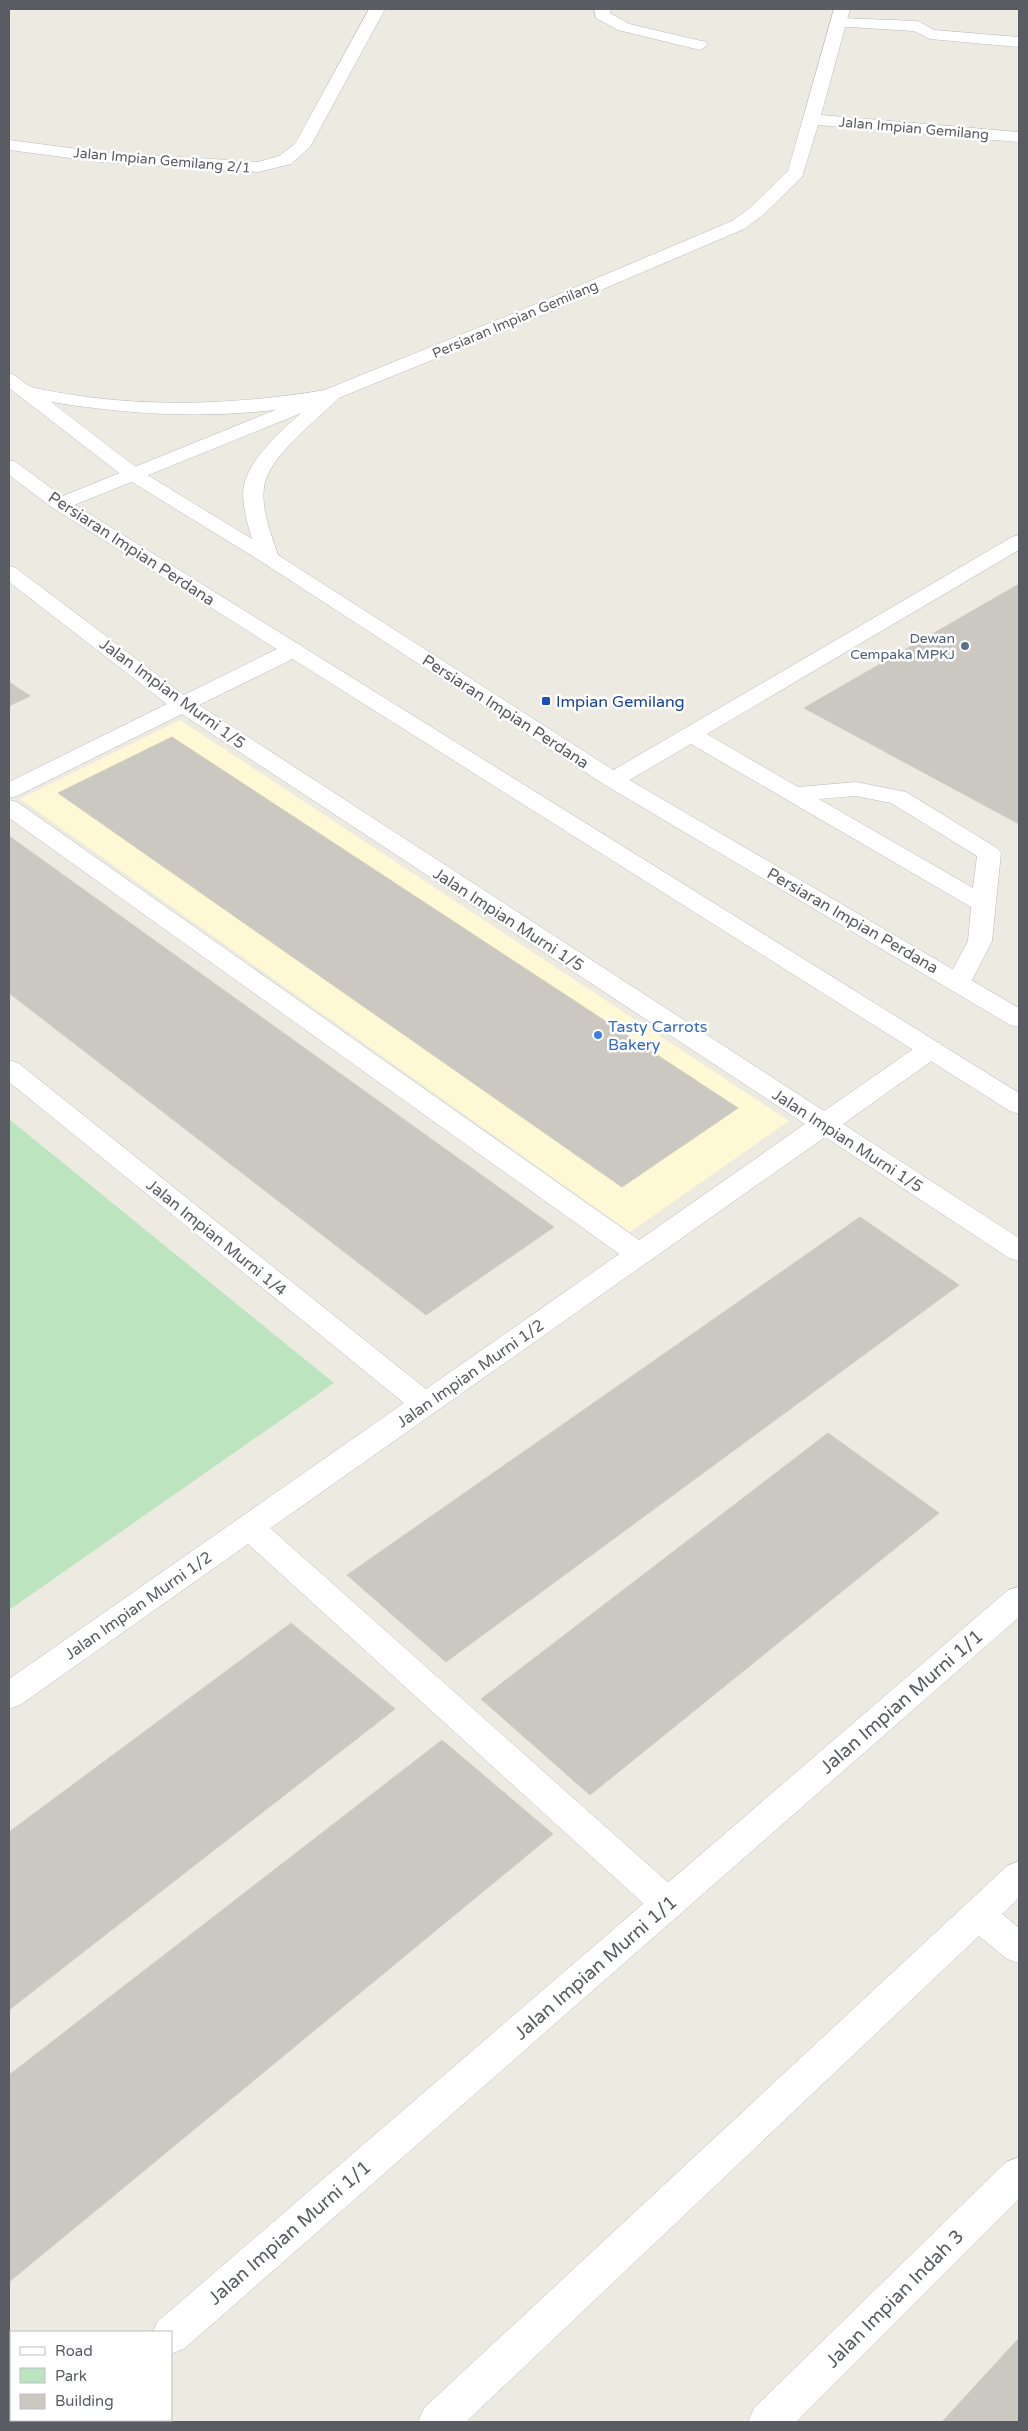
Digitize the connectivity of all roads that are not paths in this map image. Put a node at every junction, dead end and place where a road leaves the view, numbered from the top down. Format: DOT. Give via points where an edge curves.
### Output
graph roads {
  1 [pos="377,9"];
  2 [pos="602,9"];
  3 [pos="922,9"];
  4 [pos="840,16"];
  5 [pos="918,26"];
  6 [pos="1019,42"];
  7 [pos="700,45"];
  8 [pos="810,119"];
  9 [pos="1019,137"];
  10 [pos="9,145"];
  11 [pos="9,378"];
  12 [pos="30,394"];
  13 [pos="331,395"];
  14 [pos="9,466"];
  15 [pos="134,475"];
  16 [pos="60,504"];
  17 [pos="1019,541"];
  18 [pos="269,558"];
  19 [pos="9,572"];
  20 [pos="293,650"];
  21 [pos="183,705"];
  22 [pos="690,734"];
  23 [pos="613,780"];
  24 [pos="9,791"];
  25 [pos="793,794"];
  26 [pos="9,807"];
  27 [pos="984,904"];
  28 [pos="959,982"];
  29 [pos="1019,1019"];
  30 [pos="931,1050"];
  31 [pos="9,1069"];
  32 [pos="1019,1105"];
  33 [pos="824,1125"];
  34 [pos="1019,1251"];
  35 [pos="639,1254"];
  36 [pos="425,1404"];
  37 [pos="249,1527"];
  38 [pos="1019,1599"];
  39 [pos="9,1696"];
  40 [pos="1019,1876"];
  41 [pos="668,1904"];
  42 [pos="978,1915"];
  43 [pos="1019,1948"];
  44 [pos="1019,2174"];
  45 [pos="172,2333"];
  46 [pos="438,2422"];
  47 [pos="768,2422"];
  1 -- 10 [label="street, Jalan Impian Gemilang 2/1" via="302,147 285,160 258,167 101,156"];
  2 -- 7 [label="street" via="602,15 624,27"];
  3 -- 5 [label="street"];
  4 -- 5 [label="street"];
  4 -- 8 [label="street, Persiaran Impian Gemilang"];
  5 -- 6 [label="street" via="930,34"];
  8 -- 9 [label="street, Jalan Impian Gemilang"];
  8 -- 13 [label="street, Persiaran Impian Gemilang" via="796,173 738,225"];
  11 -- 12 [label="street, Persiaran Impian Perdana"];
  12 -- 13 [label="street" via="136,408 203,410 274,406"];
  12 -- 15 [label="street, Persiaran Impian Perdana"];
  13 -- 15 [label="street, Persiaran Impian Gemilang"];
  13 -- 18 [label="street" via="269,457 254,484 255,515"];
  14 -- 16 [label="street, Persiaran Impian Perdana"];
  15 -- 16 [label="street, Persiaran Impian Gemilang"];
  15 -- 18 [label="street, Persiaran Impian Perdana"];
  16 -- 20 [label="street, Persiaran Impian Perdana"];
  17 -- 22 [label="street"];
  18 -- 23 [label="street, Persiaran Impian Perdana"];
  19 -- 21 [label="street, Jalan Impian Murni 1/5"];
  20 -- 21 [label="street"];
  20 -- 30 [label="street, Persiaran Impian Perdana"];
  21 -- 24 [label="street"];
  21 -- 33 [label="street, Jalan Impian Murni 1/5"];
  22 -- 23 [label="street"];
  22 -- 25 [label="street"];
  23 -- 28 [label="street, Persiaran Impian Perdana"];
  25 -- 27 [label="street"];
  25 -- 27 [label="street" via="856,789 898,797 989,853"];
  26 -- 35 [label="street"];
  27 -- 28 [label="street" via="980,941"];
  28 -- 29 [label="street, Persiaran Impian Perdana"];
  30 -- 32 [label="street, Persiaran Impian Perdana"];
  30 -- 33 [label="street, Jalan Impian Murni 1/2"];
  31 -- 36 [label="street, Jalan Impian Murni 1/4"];
  33 -- 34 [label="street, Jalan Impian Murni 1/5"];
  33 -- 35 [label="street, Jalan Impian Murni 1/2"];
  35 -- 36 [label="street, Jalan Impian Murni 1/2"];
  36 -- 37 [label="street, Jalan Impian Murni 1/2"];
  37 -- 39 [label="street, Jalan Impian Murni 1/2"];
  37 -- 41 [label="street"];
  38 -- 41 [label="street, Jalan Impian Murni 1/1"];
  40 -- 42 [label="street"];
  41 -- 45 [label="street, Jalan Impian Murni 1/1"];
  42 -- 43 [label="street"];
  42 -- 46 [label="street"];
  44 -- 47 [label="street, Jalan Impian Indah 3"];
}
